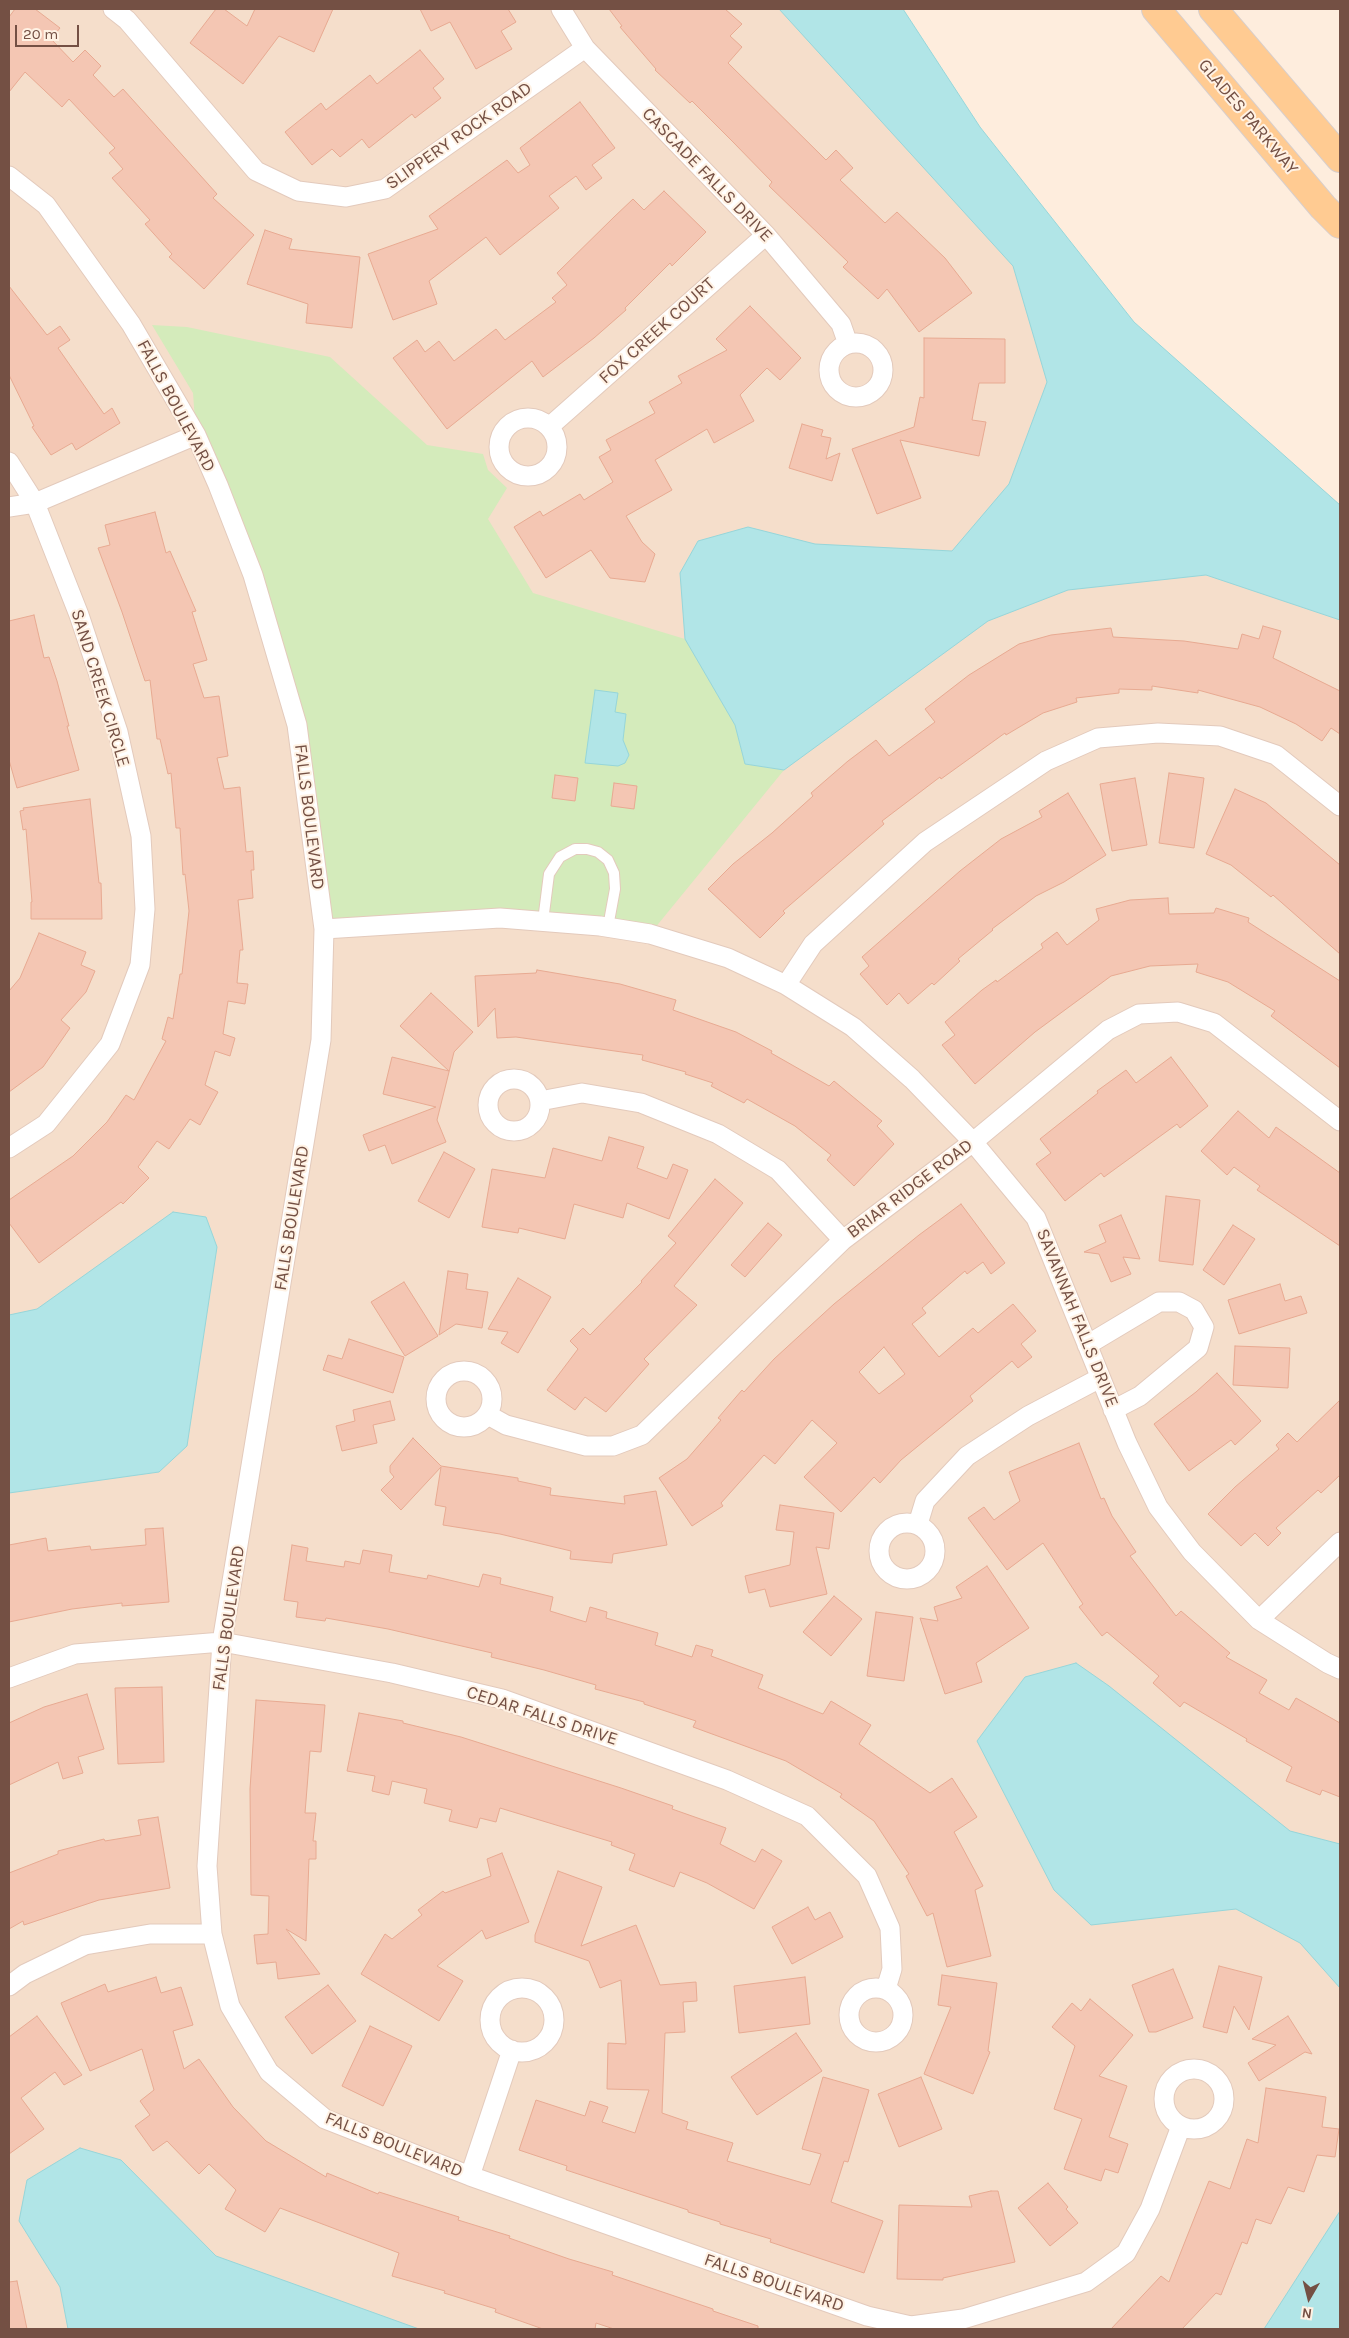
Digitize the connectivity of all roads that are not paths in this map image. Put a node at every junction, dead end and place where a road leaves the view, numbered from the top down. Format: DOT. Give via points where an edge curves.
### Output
graph roads {
  1 [pos="561,9"];
  2 [pos="1156,9"];
  3 [pos="1213,9"];
  4 [pos="126,12"];
  5 [pos="585,48"];
  6 [pos="1340,158"];
  7 [pos="9,176"];
  8 [pos="1340,224"];
  9 [pos="766,235"];
  10 [pos="848,344"];
  11 [pos="549,427"];
  12 [pos="196,435"];
  13 [pos="9,462"];
  14 [pos="35,503"];
  15 [pos="9,507"];
  16 [pos="1340,806"];
  17 [pos="542,921"];
  18 [pos="608,927"];
  19 [pos="324,929"];
  20 [pos="786,985"];
  21 [pos="540,1101"];
  22 [pos="1340,1121"];
  23 [pos="973,1142"];
  24 [pos="9,1148"];
  25 [pos="843,1240"];
  26 [pos="1087,1345"];
  27 [pos="1100,1378"];
  28 [pos="1113,1410"];
  29 [pos="488,1415"];
  30 [pos="918,1524"];
  31 [pos="1340,1542"];
  32 [pos="1259,1620"];
  33 [pos="222,1642"];
  34 [pos="1340,1669"];
  35 [pos="9,1678"];
  36 [pos="212,1934"];
  37 [pos="9,1986"];
  38 [pos="886,1989"];
  39 [pos="512,2050"];
  40 [pos="1181,2126"];
  41 [pos="470,2176"];
  1 -- 5 [label="street, CASCADE FALLS DRIVE"];
  2 -- 8 [label="main road, GLADES PARKWAY"];
  3 -- 6 [label="main road"];
  4 -- 5 [label="street, SLIPPERY ROCK ROAD" via="256,171 298,190 346,196 385,190"];
  5 -- 9 [label="street, CASCADE FALLS DRIVE"];
  7 -- 12 [label="street, FALLS BOULEVARD" via="46,205 131,324"];
  9 -- 10 [label="street, CASCADE FALLS DRIVE" via="841,324"];
  9 -- 11 [label="street, FOX CREEK COURT"];
  12 -- 14 [label="street"];
  12 -- 19 [label="street, FALLS BOULEVARD" via="253,575 297,725"];
  13 -- 14 [label="street, SAND CREEK CIRCLE"];
  14 -- 15 [label="street"];
  14 -- 24 [label="street, SAND CREEK CIRCLE" via="79,615 118,732 140,836 145,909 140,965 110,1044 46,1124"];
  16 -- 20 [label="street" via="1276,755 1220,736 1158,733 1098,738 1046,761 925,842 813,944"];
  17 -- 18 [label="street, SAVANNAH FALLS DRIVE"];
  17 -- 18 [label="lane" via="550,874 560,857 575,849 587,849 608,860 614,873 615,889"];
  17 -- 19 [label="street, SAVANNAH FALLS DRIVE" via="500,918"];
  18 -- 20 [label="street, SAVANNAH FALLS DRIVE" via="650,934 728,958"];
  19 -- 33 [label="street, FALLS BOULEVARD" via="321,1040"];
  20 -- 23 [label="street, SAVANNAH FALLS DRIVE" via="852,1027 912,1079"];
  21 -- 25 [label="street" via="582,1092 641,1103 718,1134 778,1170"];
  22 -- 23 [label="street, BRIAR RIDGE ROAD" via="1214,1023 1178,1012 1139,1014 1108,1030"];
  23 -- 25 [label="street, BRIAR RIDGE ROAD"];
  23 -- 26 [label="street, SAVANNAH FALLS DRIVE" via="1036,1218"];
  25 -- 29 [label="street, BRIAR RIDGE ROAD" via="642,1434 613,1446 586,1446 506,1425"];
  26 -- 27 [label="street, SAVANNAH FALLS DRIVE"];
  26 -- 28 [label="street" via="1158,1302 1179,1302 1194,1310 1204,1327 1198,1348 1140,1396"];
  27 -- 28 [label="street, SAVANNAH FALLS DRIVE"];
  27 -- 30 [label="street" via="1028,1416 968,1456 925,1501"];
  28 -- 32 [label="street, SAVANNAH FALLS DRIVE" via="1158,1507 1192,1552"];
  31 -- 32 [label="street"];
  32 -- 34 [label="street, SAVANNAH FALLS DRIVE"];
  33 -- 35 [label="street, CEDAR FALLS DRIVE" via="75,1654"];
  33 -- 36 [label="street, FALLS BOULEVARD" via="207,1866"];
  33 -- 38 [label="street, CEDAR FALLS DRIVE" via="392,1673 502,1699 727,1780 807,1816 867,1876 890,1928 892,1969"];
  36 -- 37 [label="street" via="150,1934 85,1945 25,1974"];
  36 -- 41 [label="street, FALLS BOULEVARD" via="230,2006 269,2072 325,2119"];
  39 -- 41 [label="street"];
  40 -- 41 [label="street, FALLS BOULEVARD" via="1150,2209 1126,2254 1086,2282 963,2319 911,2326 867,2316"];
}
